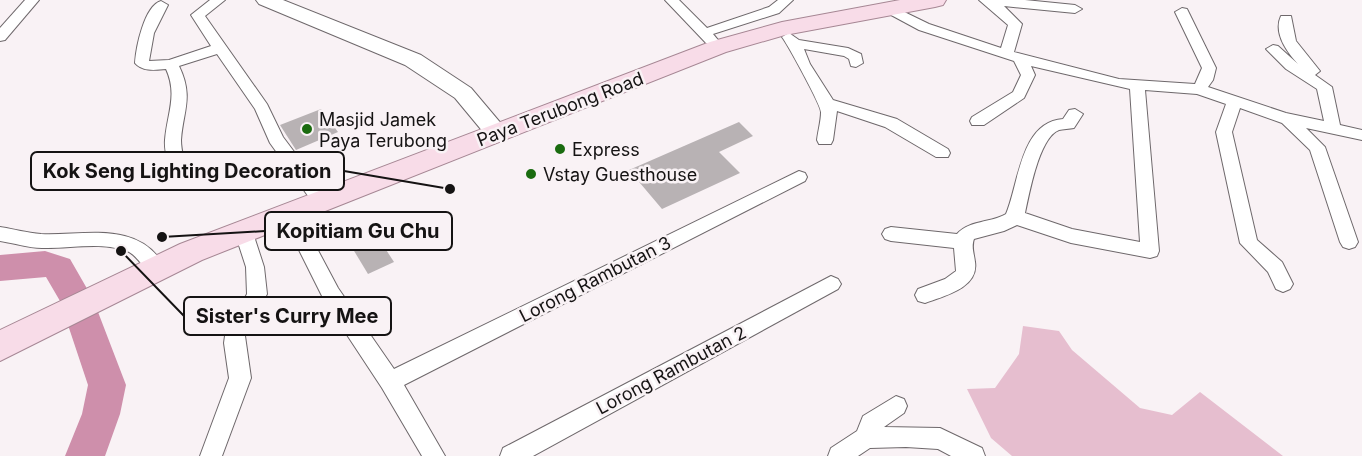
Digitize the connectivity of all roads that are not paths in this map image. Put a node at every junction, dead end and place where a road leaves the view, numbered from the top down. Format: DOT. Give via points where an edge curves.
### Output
graph roads {
  1 [pos="32,0"];
  2 [pos="218,0"];
  3 [pos="266,0"];
  4 [pos="672,0"];
  5 [pos="785,0"];
  6 [pos="935,0"];
  7 [pos="988,1"];
  8 [pos="1029,2"];
  9 [pos="161,5"];
  10 [pos="887,9"];
  11 [pos="1075,9"];
  12 [pos="1182,12"];
  13 [pos="1286,19"];
  14 [pos="788,36"];
  15 [pos="0,37"];
  16 [pos="711,40"];
  17 [pos="220,48"];
  18 [pos="1274,49"];
  19 [pos="1013,56"];
  20 [pos="856,63"];
  21 [pos="171,64"];
  22 [pos="1137,85"];
  23 [pos="1324,87"];
  24 [pos="1199,89"];
  25 [pos="1234,102"];
  26 [pos="827,104"];
  27 [pos="1075,114"];
  28 [pos="1283,118"];
  29 [pos="978,121"];
  30 [pos="1333,129"];
  31 [pos="497,133"];
  32 [pos="1362,135"];
  33 [pos="825,140"];
  34 [pos="942,153"];
  35 [pos="178,173"];
  36 [pos="799,177"];
  37 [pos="322,202"];
  38 [pos="290,214"];
  39 [pos="1015,217"];
  40 [pos="243,230"];
  41 [pos="0,234"];
  42 [pos="891,234"];
  43 [pos="962,242"];
  44 [pos="1349,242"];
  45 [pos="157,268"];
  46 [pos="831,284"];
  47 [pos="1283,284"];
  48 [pos="925,295"];
  49 [pos="0,346"];
  50 [pos="390,381"];
  51 [pos="896,406"];
  52 [pos="866,438"];
  53 [pos="211,456"];
  54 [pos="434,456"];
  55 [pos="510,456"];
  56 [pos="839,456"];
  57 [pos="974,456"];
  1 -- 15 [label="street"];
  2 -- 17 [label="street" via="198,15"];
  3 -- 31 [label="main road" via="412,60 463,93"];
  4 -- 16 [label="street"];
  5 -- 16 [label="street" via="774,10"];
  6 -- 10 [label="main road, Paya Terubong Road"];
  7 -- 8 [label="street"];
  7 -- 19 [label="street" via="1015,24"];
  8 -- 11 [label="street"];
  9 -- 21 [label="street" via="143,42 142,63"];
  10 -- 14 [label="main road, Paya Terubong Road"];
  10 -- 19 [label="street" via="924,27"];
  12 -- 24 [label="street" via="1209,68"];
  13 -- 23 [label="street" via="1288,39"];
  14 -- 16 [label="main road, Paya Terubong Road"];
  14 -- 20 [label="street" via="848,52 856,57"];
  14 -- 26 [label="street"];
  16 -- 31 [label="main road, Paya Terubong Road"];
  17 -- 21 [label="street"];
  17 -- 37 [label="street" via="262,108 276,139"];
  18 -- 23 [label="street" via="1291,66"];
  19 -- 22 [label="street" via="1083,76"];
  19 -- 29 [label="street" via="1028,75 1018,95"];
  21 -- 35 [label="street" via="177,77 180,108 173,141"];
  22 -- 24 [label="street"];
  22 -- 39 [label="street" via="1150,251 1071,236"];
  23 -- 30 [label="street"];
  24 -- 25 [label="street"];
  25 -- 28 [label="street"];
  25 -- 47 [label="street" via="1224,132 1249,243 1275,267"];
  26 -- 33 [label="street"];
  26 -- 34 [label="street" via="891,123"];
  27 -- 39 [label="street" via="1068,124 1054,126 1045,133 1029,161"];
  28 -- 30 [label="street"];
  28 -- 44 [label="street" via="1317,147"];
  30 -- 32 [label="street"];
  31 -- 37 [label="main road, Paya Terubong Road"];
  36 -- 50 [label="street, Lorong Rambutan 3"];
  37 -- 38 [label="main road, Paya Terubong Road"];
  38 -- 40 [label="main road, Paya Terubong Road"];
  38 -- 50 [label="street" via="330,294"];
  39 -- 43 [label="street" via="992,228 972,231"];
  40 -- 45 [label="main road, Paya Terubong Road"];
  40 -- 53 [label="street" via="255,267 257,294 234,343 240,378"];
  41 -- 45 [label="street" via="40,241 88,238 132,245"];
  42 -- 43 [label="street"];
  43 -- 48 [label="street" via="967,269 964,275 959,281"];
  45 -- 49 [label="main road, Paya Terubong Road"];
  46 -- 55 [label="street, Lorong Rambutan 2"];
  50 -- 54 [label="street"];
  51 -- 52 [label="street" via="871,423"];
  52 -- 56 [label="street"];
  52 -- 57 [label="street" via="940,439"];
}
